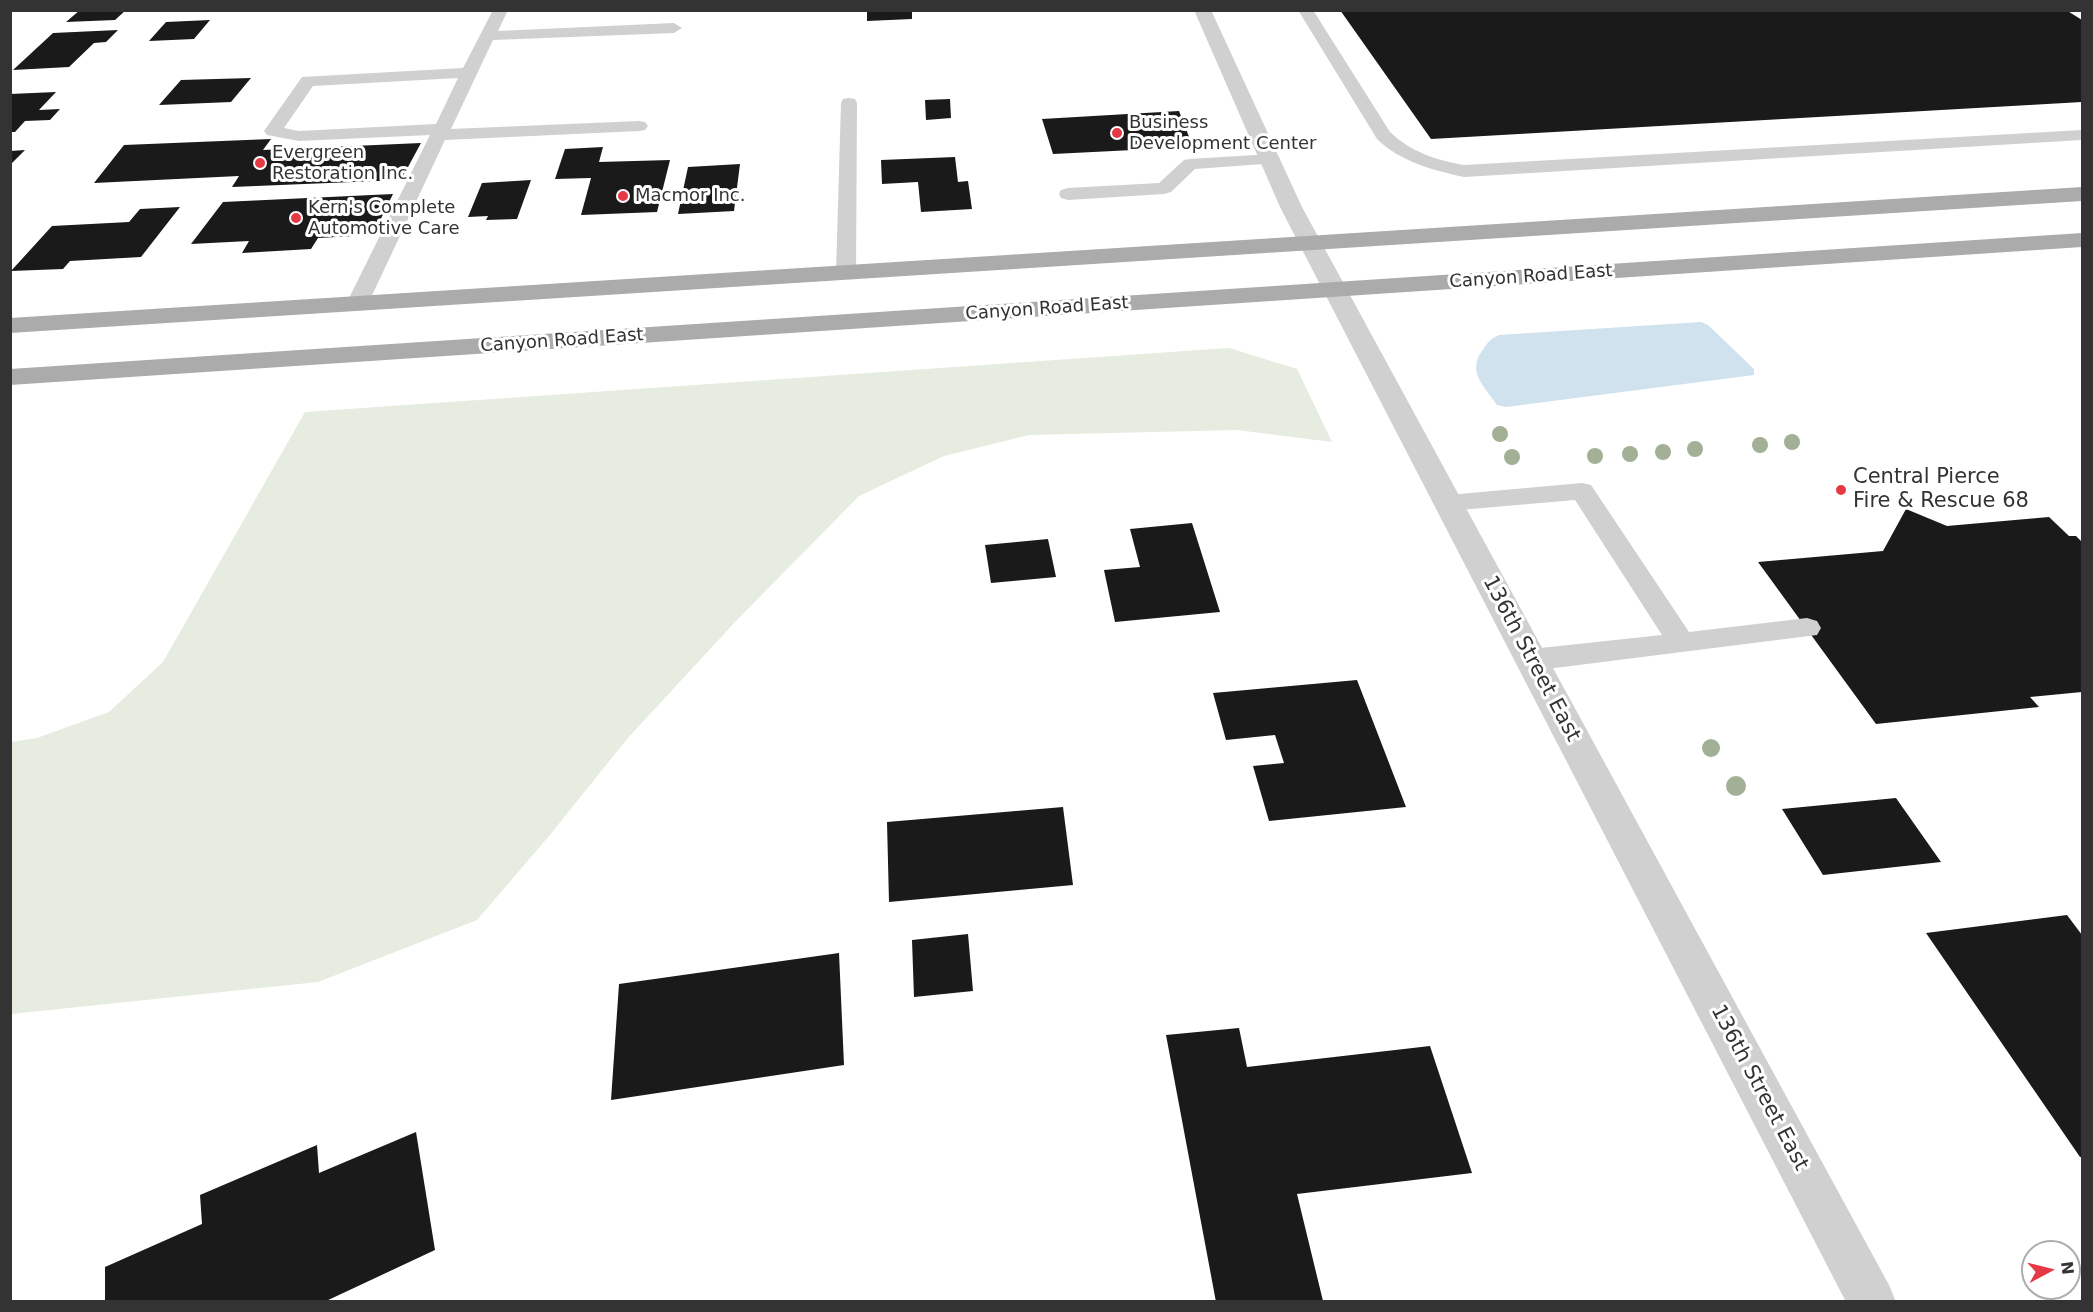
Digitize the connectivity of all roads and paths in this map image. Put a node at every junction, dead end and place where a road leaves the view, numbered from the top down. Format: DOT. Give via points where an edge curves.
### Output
graph roads {
  1 [pos="501,10"];
  2 [pos="1202,10"];
  3 [pos="1305,10"];
  4 [pos="674,28"];
  5 [pos="488,36"];
  6 [pos="469,73"];
  7 [pos="849,103"];
  8 [pos="639,126"];
  9 [pos="440,132"];
  10 [pos="2082,135"];
  11 [pos="1271,159"];
  12 [pos="2082,194"];
  13 [pos="1068,195"];
  14 [pos="2082,240"];
  15 [pos="1310,243"];
  16 [pos="846,273"];
  17 [pos="1335,290"];
  18 [pos="357,304"];
  19 [pos="10,326"];
  20 [pos="10,377"];
  21 [pos="1448,502"];
  22 [pos="1807,628"];
  23 [pos="1682,643"];
  24 [pos="1532,660"];
  25 [pos="1872,1302"];
  1 -- 5 [label="lane"];
  2 -- 11 [label="street, 136th Street East"];
  3 -- 10 [label="lane" via="1383,135 1422,161 1464,171"];
  4 -- 5 [label="lane"];
  5 -- 6 [label="lane"];
  6 -- 9 [label="lane"];
  6 -- 9 [label="lane" via="308,81 273,131 299,136"];
  7 -- 16 [label="lane"];
  8 -- 9 [label="lane"];
  9 -- 18 [label="lane"];
  11 -- 13 [label="lane" via="1190,164 1164,188"];
  11 -- 15 [label="street, 136th Street East"];
  12 -- 15 [label="main road"];
  14 -- 17 [label="main road, Canyon Road East"];
  15 -- 16 [label="main road"];
  15 -- 17 [label="street, 136th Street East"];
  16 -- 18 [label="main road"];
  17 -- 20 [label="main road, Canyon Road East"];
  17 -- 21 [label="street, 136th Street East"];
  18 -- 19 [label="main road"];
  21 -- 23 [label="lane" via="1582,491"];
  21 -- 24 [label="street, 136th Street East"];
  22 -- 23 [label="lane"];
  23 -- 24 [label="lane"];
  24 -- 25 [label="street, 136th Street East"];
}
